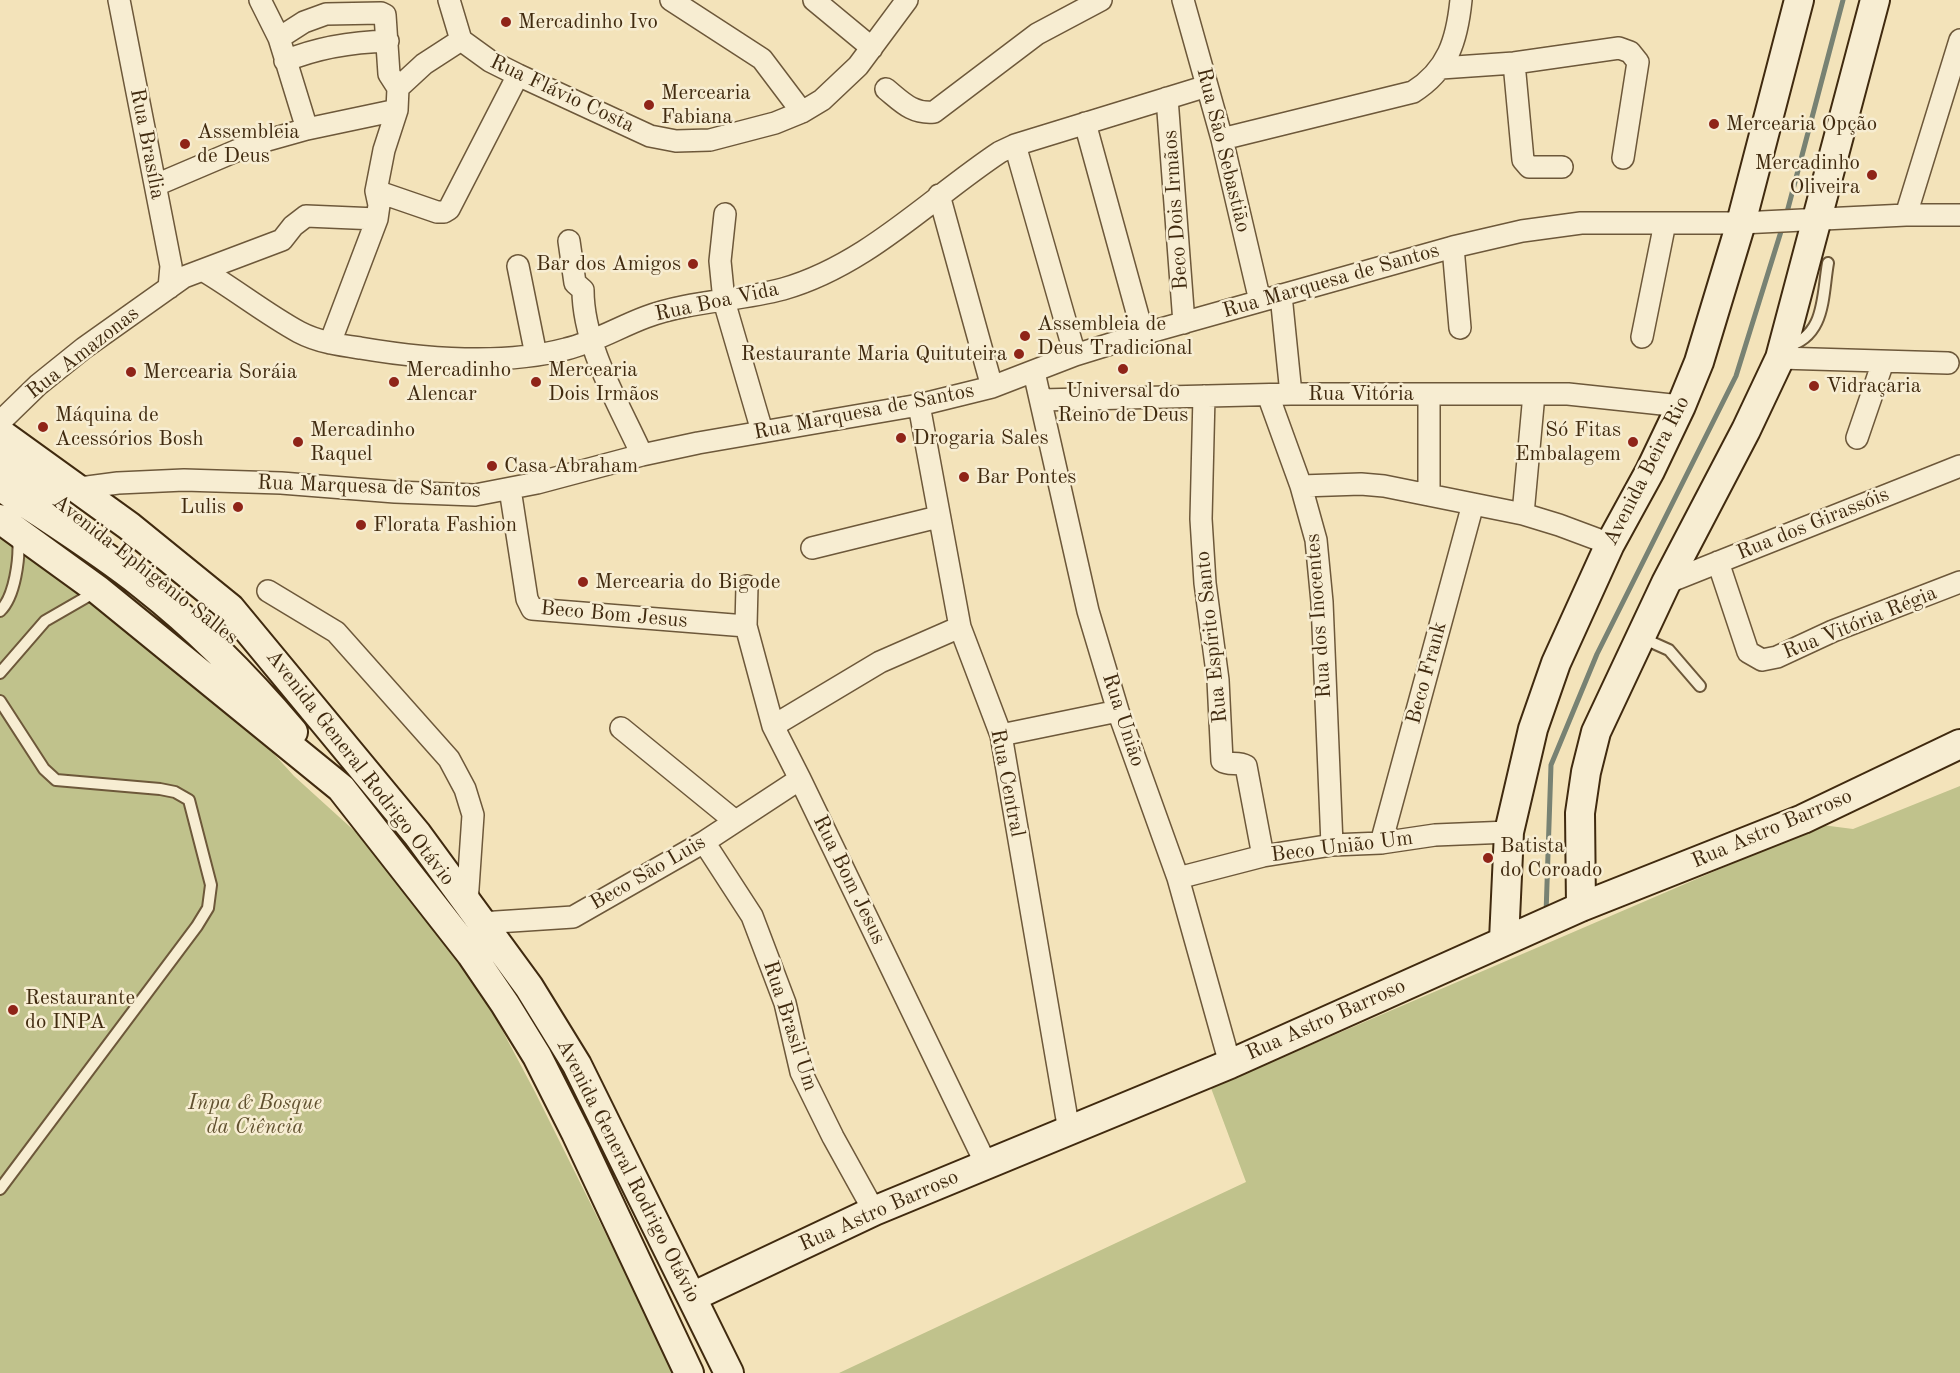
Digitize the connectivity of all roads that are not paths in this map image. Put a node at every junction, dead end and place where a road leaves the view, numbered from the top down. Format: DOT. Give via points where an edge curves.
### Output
graph roads {
  1 [pos="119,0"];
  2 [pos="260,0"];
  3 [pos="449,0"];
  4 [pos="671,0"];
  5 [pos="814,0"];
  6 [pos="907,0"];
  7 [pos="1101,0"];
  8 [pos="1183,0"];
  9 [pos="1461,0"];
  10 [pos="1799,0"];
  11 [pos="1875,0"];
  12 [pos="279,39"];
  13 [pos="461,40"];
  14 [pos="1960,40"];
  15 [pos="388,41"];
  16 [pos="872,48"];
  17 [pos="285,61"];
  18 [pos="1514,63"];
  19 [pos="1441,68"];
  20 [pos="518,75"];
  21 [pos="1207,86"];
  22 [pos="398,88"];
  23 [pos="886,89"];
  24 [pos="1167,98"];
  25 [pos="397,110"];
  26 [pos="801,112"];
  27 [pos="1085,123"];
  28 [pos="307,129"];
  29 [pos="1222,139"];
  30 [pos="1015,145"];
  31 [pos="1623,158"];
  32 [pos="1562,167"];
  33 [pos="156,185"];
  34 [pos="376,190"];
  35 [pos="939,195"];
  36 [pos="725,214"];
  37 [pos="1906,215"];
  38 [pos="1960,215"];
  39 [pos="377,219"];
  40 [pos="1805,220"];
  41 [pos="1754,222"];
  42 [pos="1665,224"];
  43 [pos="569,241"];
  44 [pos="1453,247"];
  45 [pos="1828,263"];
  46 [pos="518,266"];
  47 [pos="204,271"];
  48 [pos="169,288"];
  49 [pos="1281,295"];
  50 [pos="724,301"];
  51 [pos="1260,301"];
  52 [pos="1184,323"];
  53 [pos="1460,328"];
  54 [pos="1143,333"];
  55 [pos="1642,337"];
  56 [pos="591,343"];
  57 [pos="330,344"];
  58 [pos="1781,353"];
  59 [pos="1075,354"];
  60 [pos="536,355"];
  61 [pos="1883,362"];
  62 [pos="1948,363"];
  63 [pos="1034,372"];
  64 [pos="993,387"];
  65 [pos="1291,394"];
  66 [pos="1429,394"];
  67 [pos="1534,394"];
  68 [pos="1268,395"];
  69 [pos="1204,396"];
  70 [pos="1041,400"];
  71 [pos="919,405"];
  72 [pos="1681,406"];
  73 [pos="0,422"];
  74 [pos="762,431"];
  75 [pos="0,433"];
  76 [pos="1857,438"];
  77 [pos="642,455"];
  78 [pos="0,461"];
  79 [pos="1960,466"];
  80 [pos="0,486"];
  81 [pos="1300,486"];
  82 [pos="80,488"];
  83 [pos="510,489"];
  84 [pos="1429,495"];
  85 [pos="1473,504"];
  86 [pos="1522,514"];
  87 [pos="938,517"];
  88 [pos="9,525"];
  89 [pos="1610,544"];
  90 [pos="812,548"];
  91 [pos="1718,562"];
  92 [pos="1960,582"];
  93 [pos="1666,583"];
  94 [pos="747,586"];
  95 [pos="98,590"];
  96 [pos="268,591"];
  97 [pos="0,611"];
  98 [pos="746,626"];
  99 [pos="960,627"];
  100 [pos="1640,637"];
  101 [pos="0,673"];
  102 [pos="288,679"];
  103 [pos="1700,686"];
  104 [pos="0,701"];
  105 [pos="1118,711"];
  106 [pos="773,726"];
  107 [pos="621,728"];
  108 [pos="1001,735"];
  109 [pos="1960,744"];
  110 [pos="800,778"];
  111 [pos="341,788"];
  112 [pos="735,821"];
  113 [pos="1509,832"];
  114 [pos="704,842"];
  115 [pos="1382,843"];
  116 [pos="1332,845"];
  117 [pos="1263,856"];
  118 [pos="1178,878"];
  119 [pos="1581,907"];
  120 [pos="474,913"];
  121 [pos="1503,940"];
  122 [pos="1230,1064"];
  123 [pos="1069,1131"];
  124 [pos="986,1164"];
  125 [pos="0,1190"];
  126 [pos="874,1211"];
  127 [pos="692,1297"];
  128 [pos="689,1373"];
  129 [pos="729,1373"];
  1 -- 33 [label="street, Rua Brasília"];
  2 -- 12 [label="street"];
  3 -- 13 [label="street"];
  4 -- 26 [label="street" via="762,59"];
  5 -- 16 [label="street"];
  6 -- 16 [label="street, Rua Flávio Costa"];
  7 -- 23 [label="street" via="1037,34 934,112 911,109"];
  8 -- 21 [label="street, Rua São Sebastião"];
  9 -- 19 [label="street" via="1452,45"];
  10 -- 41 [label="street, Avenida Beira Rio"];
  11 -- 40 [label="street"];
  12 -- 15 [label="street" via="304,22 326,14 376,12 385,15"];
  12 -- 17 [label="street"];
  13 -- 20 [label="street, Rua Flávio Costa"];
  13 -- 22 [label="street" via="424,64"];
  14 -- 37 [label="street"];
  15 -- 17 [label="street" via="333,45"];
  15 -- 22 [label="street" via="389,74"];
  16 -- 26 [label="street, Rua Flávio Costa" via="840,84"];
  17 -- 28 [label="street"];
  18 -- 19 [label="street"];
  18 -- 31 [label="street" via="1619,48 1630,52 1638,62"];
  18 -- 32 [label="street" via="1523,160 1529,167"];
  19 -- 29 [label="street" via="1413,92"];
  20 -- 26 [label="street, Rua Flávio Costa" via="650,136 676,141 710,140"];
  20 -- 34 [label="street" via="450,209 437,212"];
  21 -- 24 [label="street, Rua Boa Vida"];
  21 -- 29 [label="street, Rua São Sebastião"];
  22 -- 25 [label="street"];
  24 -- 27 [label="street, Rua Boa Vida"];
  24 -- 52 [label="street, Beco Dois Irmãos"];
  25 -- 28 [label="street"];
  25 -- 34 [label="street"];
  27 -- 30 [label="street, Rua Boa Vida"];
  27 -- 54 [label="street"];
  28 -- 33 [label="street" via="250,145"];
  29 -- 51 [label="street, Rua São Sebastião"];
  30 -- 35 [label="street, Rua Boa Vida"];
  30 -- 59 [label="street"];
  33 -- 48 [label="street, Rua Brasília" via="171,266"];
  34 -- 39 [label="street"];
  35 -- 50 [label="street, Rua Boa Vida" via="895,230 843,263 784,289"];
  35 -- 64 [label="street"];
  36 -- 50 [label="street" via="720,261"];
  37 -- 38 [label="street, Rua Marquesa de Santos"];
  37 -- 40 [label="street, Rua Marquesa de Santos"];
  39 -- 47 [label="street, Rua Amazonas" via="306,216 282,240"];
  39 -- 57 [label="street"];
  40 -- 41 [label="street, Rua Marquesa de Santos"];
  40 -- 58 [label="street"];
  41 -- 42 [label="street, Rua Marquesa de Santos"];
  41 -- 72 [label="street, Avenida Beira Rio"];
  42 -- 44 [label="street, Rua Marquesa de Santos" via="1551,226"];
  42 -- 55 [label="street"];
  43 -- 56 [label="street" via="575,283 583,290"];
  44 -- 49 [label="street, Rua Marquesa de Santos"];
  44 -- 53 [label="street"];
  45 -- 58 [label="lane" via="1817,325 1798,344"];
  46 -- 60 [label="street"];
  47 -- 48 [label="street, Rua Amazonas" via="184,277"];
  47 -- 57 [label="street, Rua Boa Vida" via="300,332"];
  48 -- 73 [label="street, Rua Amazonas" via="84,348"];
  49 -- 51 [label="street, Rua Marquesa de Santos"];
  49 -- 65 [label="street"];
  50 -- 56 [label="street, Rua Boa Vida" via="646,317"];
  50 -- 74 [label="street"];
  51 -- 52 [label="street, Rua Marquesa de Santos"];
  52 -- 54 [label="street, Rua Marquesa de Santos"];
  54 -- 59 [label="street, Rua Marquesa de Santos"];
  56 -- 60 [label="street, Rua Boa Vida"];
  56 -- 77 [label="street"];
  57 -- 60 [label="street, Rua Boa Vida" via="455,358"];
  58 -- 61 [label="street"];
  58 -- 93 [label="street" via="1746,430"];
  59 -- 63 [label="street, Rua Marquesa de Santos"];
  61 -- 62 [label="street"];
  61 -- 76 [label="street"];
  63 -- 64 [label="street, Rua Marquesa de Santos"];
  63 -- 70 [label="street, Rua União"];
  64 -- 71 [label="street, Rua Marquesa de Santos"];
  65 -- 66 [label="street, Rua Vitória"];
  65 -- 68 [label="street, Rua Vitória"];
  66 -- 67 [label="street, Rua Vitória"];
  66 -- 84 [label="street"];
  67 -- 72 [label="street, Rua Vitória" via="1600,396"];
  67 -- 86 [label="street"];
  68 -- 69 [label="street, Rua Vitória"];
  68 -- 81 [label="street, Rua dos Inocentes"];
  69 -- 70 [label="street, Rua Vitória"];
  69 -- 117 [label="street, Rua Espírito Santo" via="1201,519 1218,680 1222,761 1246,766"];
  70 -- 105 [label="street, Rua União" via="1088,611"];
  71 -- 74 [label="street, Rua Marquesa de Santos"];
  71 -- 87 [label="street, Rua Central"];
  72 -- 89 [label="street, Avenida Beira Rio"];
  74 -- 77 [label="street, Rua Marquesa de Santos"];
  75 -- 82 [label="street, Avenida General Rodrigo Otávio"];
  77 -- 83 [label="street, Rua Marquesa de Santos"];
  78 -- 102 [label="street, Avenida Ephigênio Salles" via="187,597"];
  79 -- 91 [label="street, Rua dos Girassóis"];
  80 -- 111 [label="street, Avenida Ephigênio Salles" via="129,574 207,640 260,693"];
  81 -- 84 [label="street" via="1361,484"];
  81 -- 116 [label="street, Rua dos Inocentes" via="1316,540 1322,602"];
  82 -- 83 [label="street, Rua Marquesa de Santos" via="184,480 475,495"];
  82 -- 102 [label="street, Avenida General Rodrigo Otávio" via="230,608"];
  83 -- 98 [label="street, Beco Bom Jesus" via="527,599 532,609"];
  84 -- 85 [label="street"];
  85 -- 86 [label="street"];
  85 -- 115 [label="street, Beco Frank"];
  86 -- 89 [label="street"];
  87 -- 90 [label="street"];
  87 -- 99 [label="street, Rua Central"];
  88 -- 95 [label="street, Avenida General Rodrigo Otávio"];
  88 -- 97 [label="lane" via="20,552 10,595"];
  89 -- 113 [label="street, Avenida Beira Rio" via="1556,663 1533,729"];
  91 -- 92 [label="street, Rua Vitória Régia" via="1748,652 1762,660"];
  91 -- 93 [label="street, Rua dos Girassóis"];
  93 -- 100 [label="street"];
  94 -- 98 [label="street, Rua Bom Jesus"];
  95 -- 101 [label="lane" via="45,621"];
  95 -- 111 [label="street, Avenida General Rodrigo Otávio"];
  96 -- 120 [label="street" via="336,632 449,759 473,815"];
  98 -- 106 [label="street, Rua Bom Jesus"];
  99 -- 106 [label="street" via="880,662"];
  99 -- 108 [label="street, Rua Central"];
  100 -- 103 [label="lane" via="1669,650"];
  100 -- 119 [label="street" via="1596,732 1586,772 1580,813"];
  102 -- 120 [label="street, Avenida General Rodrigo Otávio" via="417,834"];
  104 -- 125 [label="lane" via="44,769 56,780 160,789 189,800 211,885 208,908 197,926"];
  105 -- 108 [label="street"];
  105 -- 118 [label="street, Rua União"];
  106 -- 110 [label="street, Rua Bom Jesus"];
  107 -- 112 [label="street"];
  108 -- 123 [label="street, Rua Central"];
  109 -- 119 [label="street, Rua Astro Barroso" via="1803,819"];
  110 -- 112 [label="street, Beco São Luis"];
  110 -- 124 [label="street, Rua Bom Jesus"];
  111 -- 128 [label="street, Avenida General Rodrigo Otávio" via="471,954 537,1056"];
  112 -- 114 [label="street, Beco São Luis"];
  113 -- 115 [label="street, Beco União Um"];
  113 -- 121 [label="street, Avenida Beira Rio"];
  114 -- 120 [label="street, Beco São Luis" via="573,916"];
  114 -- 126 [label="street, Rua Brasil Um" via="752,916 785,1003 801,1072"];
  115 -- 116 [label="street, Beco União Um"];
  116 -- 117 [label="street, Beco União Um"];
  117 -- 118 [label="street, Beco União Um"];
  118 -- 122 [label="street, Rua União"];
  119 -- 121 [label="street, Rua Astro Barroso"];
  120 -- 127 [label="street, Avenida General Rodrigo Otávio" via="529,987 577,1065"];
  121 -- 122 [label="street, Rua Astro Barroso"];
  122 -- 123 [label="street, Rua Astro Barroso"];
  123 -- 124 [label="street, Rua Astro Barroso"];
  124 -- 126 [label="street, Rua Astro Barroso"];
  126 -- 127 [label="street, Rua Astro Barroso"];
  127 -- 129 [label="street, Avenida General Rodrigo Otávio"];
}
